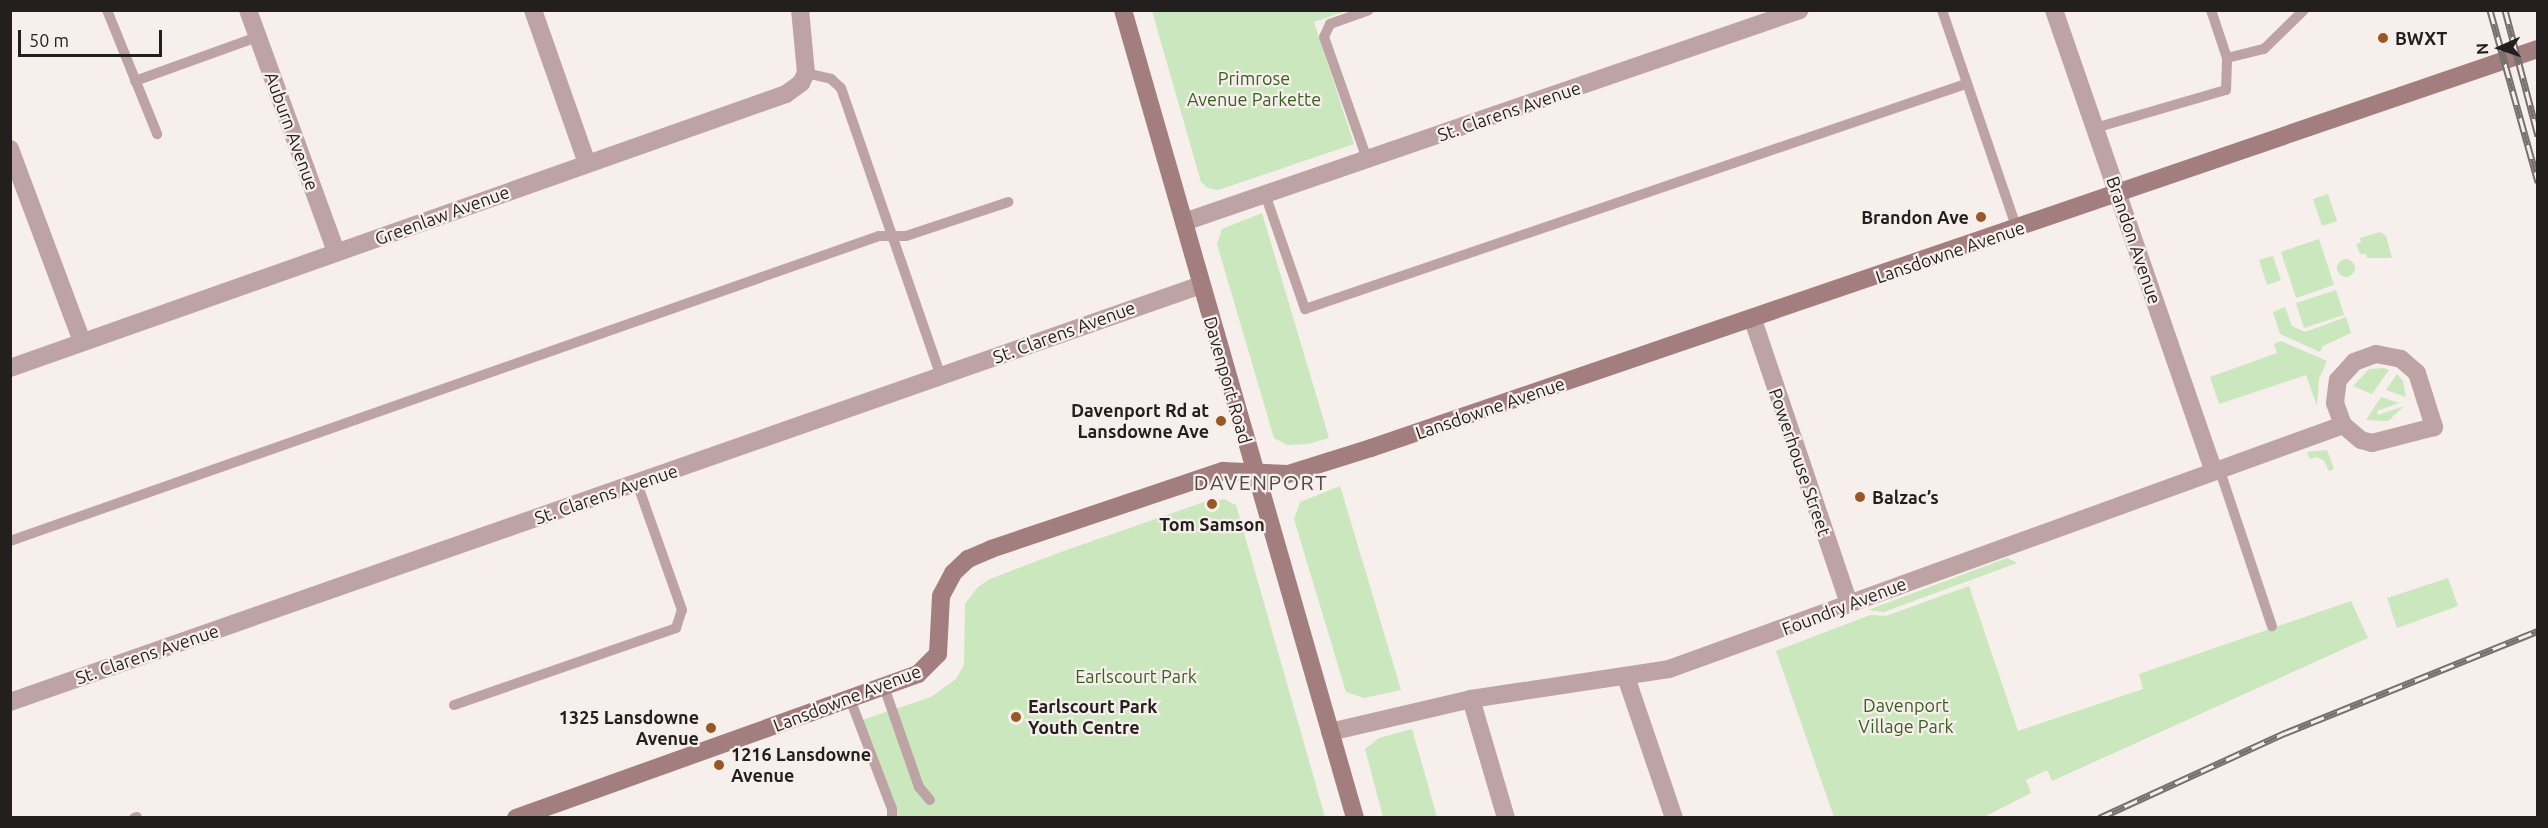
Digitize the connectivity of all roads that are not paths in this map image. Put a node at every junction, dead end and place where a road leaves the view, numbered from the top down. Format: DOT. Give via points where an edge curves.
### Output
graph roads {
  1 [pos="107,10"];
  2 [pos="248,10"];
  3 [pos="533,10"];
  4 [pos="800,10"];
  5 [pos="1123,10"];
  6 [pos="1369,10"];
  7 [pos="1800,10"];
  8 [pos="1942,10"];
  9 [pos="2054,10"];
  10 [pos="2211,10"];
  11 [pos="2304,10"];
  12 [pos="257,37"];
  13 [pos="2538,49"];
  14 [pos="2227,58"];
  15 [pos="806,73"];
  16 [pos="135,81"];
  17 [pos="1966,84"];
  18 [pos="2096,129"];
  19 [pos="157,134"];
  20 [pos="10,149"];
  21 [pos="1367,159"];
  22 [pos="587,163"];
  23 [pos="1265,194"];
  24 [pos="2118,194"];
  25 [pos="1008,202"];
  26 [pos="1184,222"];
  27 [pos="2017,229"];
  28 [pos="893,236"];
  29 [pos="336,252"];
  30 [pos="1201,285"];
  31 [pos="1753,320"];
  32 [pos="82,342"];
  33 [pos="10,368"];
  34 [pos="941,376"];
  35 [pos="2343,425"];
  36 [pos="2216,469"];
  37 [pos="1255,472"];
  38 [pos="637,483"];
  39 [pos="10,541"];
  40 [pos="1849,604"];
  41 [pos="2272,626"];
  42 [pos="1626,678"];
  43 [pos="884,687"];
  44 [pos="850,699"];
  45 [pos="1471,699"];
  46 [pos="10,702"];
  47 [pos="454,705"];
  48 [pos="1330,732"];
  49 [pos="930,800"];
  50 [pos="516,818"];
  51 [pos="892,818"];
  52 [pos="1355,818"];
  53 [pos="1506,818"];
  54 [pos="1674,818"];
  1 -- 16 [label="lane"];
  2 -- 12 [label="street, Auburn Avenue"];
  3 -- 22 [label="street"];
  4 -- 15 [label="street"];
  5 -- 26 [label="street, Davenport Road"];
  6 -- 21 [label="lane" via="1330,24 1324,37"];
  7 -- 21 [label="street, St. Clarens Avenue"];
  8 -- 17 [label="lane"];
  9 -- 18 [label="street, Brandon Avenue"];
  10 -- 14 [label="lane"];
  11 -- 14 [label="lane" via="2264,49"];
  12 -- 16 [label="lane"];
  12 -- 29 [label="street, Auburn Avenue"];
  13 -- 24 [label="street, Lansdowne Avenue"];
  14 -- 18 [label="lane" via="2226,90"];
  15 -- 22 [label="street, Greenlaw Avenue" via="801,83 786,94"];
  15 -- 28 [label="lane" via="831,79 841,88"];
  16 -- 19 [label="lane"];
  17 -- 23 [label="lane" via="1305,309"];
  17 -- 27 [label="lane"];
  18 -- 24 [label="street, Brandon Avenue"];
  20 -- 32 [label="street"];
  21 -- 23 [label="street, St. Clarens Avenue"];
  22 -- 29 [label="street, Greenlaw Avenue"];
  23 -- 26 [label="street, St. Clarens Avenue"];
  24 -- 27 [label="street, Lansdowne Avenue"];
  24 -- 36 [label="street, Brandon Avenue"];
  25 -- 28 [label="lane" via="906,236"];
  26 -- 30 [label="street, Davenport Road"];
  27 -- 31 [label="street, Lansdowne Avenue"];
  28 -- 34 [label="lane"];
  28 -- 39 [label="lane" via="879,236"];
  29 -- 32 [label="street, Greenlaw Avenue"];
  30 -- 34 [label="street, St. Clarens Avenue"];
  30 -- 37 [label="street, Davenport Road"];
  31 -- 37 [label="street, Lansdowne Avenue" via="1309,468 1288,474"];
  31 -- 40 [label="street, Powerhouse Street"];
  32 -- 33 [label="street, Greenlaw Avenue"];
  34 -- 38 [label="street, St. Clarens Avenue"];
  35 -- 35 [label="street" via="2351,434 2372,443 2434,427 2417,373 2401,359 2376,354 2354,362 2338,380 2335,403"];
  35 -- 36 [label="street, Foundry Avenue"];
  36 -- 40 [label="street, Foundry Avenue"];
  36 -- 41 [label="lane"];
  37 -- 43 [label="street, Lansdowne Avenue" via="1223,471 1192,479 968,559 953,573 941,596 938,654 923,671"];
  37 -- 48 [label="street, Davenport Road"];
  38 -- 46 [label="street, St. Clarens Avenue"];
  38 -- 47 [label="lane" via="682,610 676,628"];
  40 -- 42 [label="street, Foundry Avenue" via="1712,655"];
  42 -- 45 [label="street, Foundry Avenue"];
  42 -- 54 [label="street"];
  43 -- 44 [label="street, Lansdowne Avenue"];
  43 -- 49 [label="lane" via="919,787"];
  44 -- 50 [label="street, Lansdowne Avenue"];
  44 -- 51 [label="lane" via="892,808"];
  45 -- 48 [label="street, Foundry Avenue"];
  45 -- 53 [label="street"];
  48 -- 52 [label="street, Davenport Road"];
}
